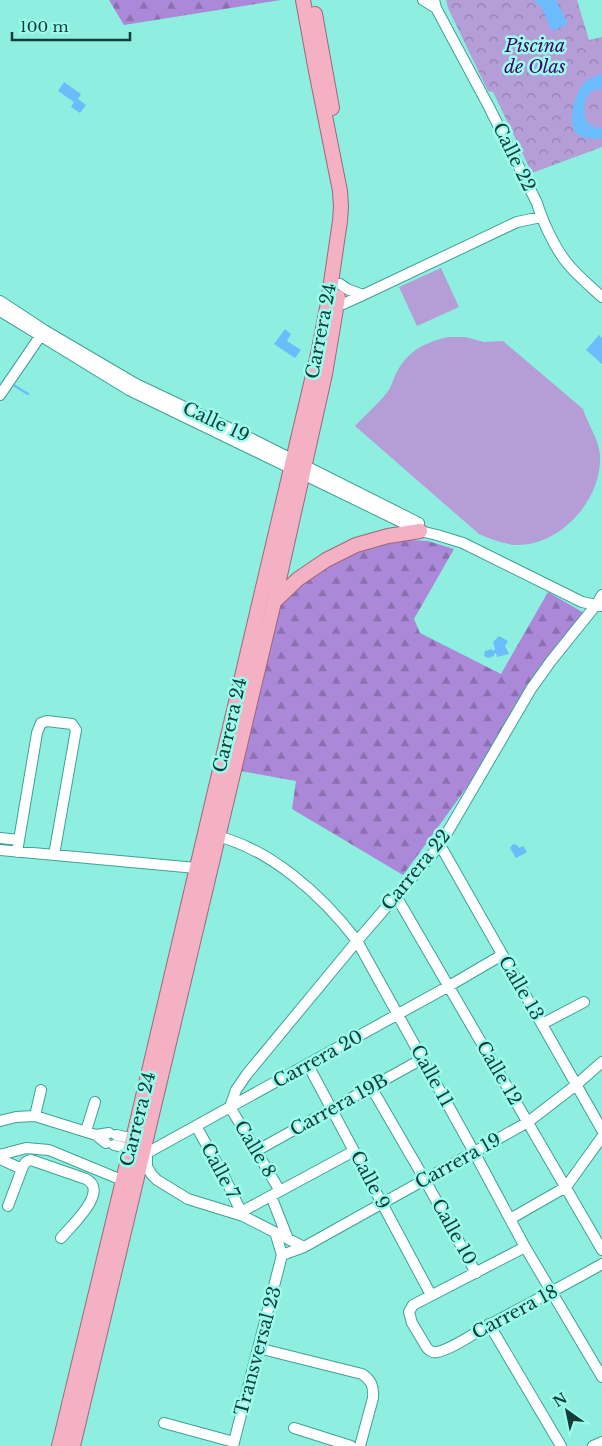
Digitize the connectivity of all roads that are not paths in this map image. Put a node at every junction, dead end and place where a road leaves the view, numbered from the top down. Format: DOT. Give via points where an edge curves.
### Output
graph roads {
  1 [pos="303,0"];
  2 [pos="312,0"];
  3 [pos="423,0"];
  4 [pos="435,4"];
  5 [pos="541,217"];
  6 [pos="340,284"];
  7 [pos="363,295"];
  8 [pos="602,297"];
  9 [pos="0,301"];
  10 [pos="337,305"];
  11 [pos="0,311"];
  12 [pos="42,333"];
  13 [pos="6,387"];
  14 [pos="297,467"];
  15 [pos="357,496"];
  16 [pos="420,531"];
  17 [pos="437,534"];
  18 [pos="602,595"];
  19 [pos="274,602"];
  20 [pos="599,606"];
  21 [pos="211,835"];
  22 [pos="0,838"];
  23 [pos="19,840"];
  24 [pos="440,845"];
  25 [pos="0,850"];
  26 [pos="17,852"];
  27 [pos="54,855"];
  28 [pos="213,859"];
  29 [pos="196,868"];
  30 [pos="396,896"];
  31 [pos="357,941"];
  32 [pos="502,955"];
  33 [pos="449,986"];
  34 [pos="584,1002"];
  35 [pos="398,1014"];
  36 [pos="542,1024"];
  37 [pos="422,1059"];
  38 [pos="602,1062"];
  39 [pos="308,1065"];
  40 [pos="576,1085"];
  41 [pos="370,1087"];
  42 [pos="41,1090"];
  43 [pos="94,1102"];
  44 [pos="230,1107"];
  45 [pos="332,1109"];
  46 [pos="35,1116"];
  47 [pos="0,1122"];
  48 [pos="528,1122"];
  49 [pos="196,1126"];
  50 [pos="602,1130"];
  51 [pos="86,1131"];
  52 [pos="602,1137"];
  53 [pos="140,1147"];
  54 [pos="256,1151"];
  55 [pos="354,1151"];
  56 [pos="474,1152"];
  57 [pos="0,1157"];
  58 [pos="22,1170"];
  59 [pos="424,1180"];
  60 [pos="129,1183"];
  61 [pos="566,1187"];
  62 [pos="276,1194"];
  63 [pos="383,1204"];
  64 [pos="8,1206"];
  65 [pos="242,1214"];
  66 [pos="510,1219"];
  67 [pos="275,1232"];
  68 [pos="61,1238"];
  69 [pos="288,1239"];
  70 [pos="525,1247"];
  71 [pos="304,1248"];
  72 [pos="602,1250"];
  73 [pos="282,1255"];
  74 [pos="602,1264"];
  75 [pos="476,1273"];
  76 [pos="552,1292"];
  77 [pos="431,1295"];
  78 [pos="489,1324"];
  79 [pos="258,1348"];
  80 [pos="602,1378"];
  81 [pos="164,1423"];
  82 [pos="294,1428"];
  83 [pos="602,1442"];
  84 [pos="234,1444"];
  85 [pos="60,1446"];
  86 [pos="72,1446"];
  87 [pos="351,1446"];
  88 [pos="360,1446"];
  89 [pos="561,1446"];
  90 [pos="593,1446"];
  1 -- 14 [label="main road, Carrera 24" via="341,207 328,303"];
  2 -- 6 [label="main road, Carrera 24" via="348,195 350,221"];
  3 -- 4 [label="street"];
  4 -- 5 [label="street, Calle 22"];
  5 -- 7 [label="street" via="517,222"];
  5 -- 8 [label="street, Calle 22" via="563,258"];
  6 -- 7 [label="street"];
  6 -- 10 [label="main road, Carrera 24"];
  7 -- 10 [label="street"];
  9 -- 12 [label="street, Calle 19"];
  10 -- 14 [label="main road, Carrera 24" via="325,374"];
  11 -- 12 [label="street, Calle 19"];
  12 -- 13 [label="street"];
  12 -- 14 [label="street, Calle 19" via="136,384 248,437"];
  14 -- 15 [label="street, Calle 19"];
  14 -- 19 [label="main road, Carrera 24"];
  14 -- 21 [label="main road, Carrera 24"];
  15 -- 16 [label="street, Calle 19"];
  15 -- 17 [label="street, Calle 19"];
  16 -- 17 [label="street, Calle 19"];
  16 -- 19 [label="main road" via="356,545 333,556 298,579"];
  17 -- 20 [label="street, Calle 19" via="463,543 582,602"];
  18 -- 20 [label="street, Carrera 22"];
  19 -- 21 [label="main road, Carrera 24"];
  20 -- 24 [label="street, Carrera 22" via="532,689"];
  21 -- 28 [label="main road, Carrera 24"];
  21 -- 29 [label="main road, Carrera 24"];
  21 -- 31 [label="street, Calle 11" via="245,846 279,864 330,909"];
  22 -- 23 [label="street"];
  23 -- 26 [label="street"];
  23 -- 27 [label="street" via="39,726 47,721 72,724 76,730 74,746"];
  24 -- 30 [label="street, Carrera 22"];
  24 -- 32 [label="street, Calle 13"];
  25 -- 26 [label="street"];
  26 -- 27 [label="street"];
  27 -- 29 [label="street"];
  28 -- 29 [label="street"];
  28 -- 53 [label="main road, Carrera 24"];
  29 -- 53 [label="main road, Carrera 24"];
  30 -- 31 [label="street, Carrera 22"];
  30 -- 33 [label="street, Calle 12"];
  31 -- 35 [label="street, Calle 11"];
  31 -- 44 [label="street, Carrera 22" via="247,1074"];
  32 -- 33 [label="street, Carrera 20"];
  32 -- 36 [label="street, Calle 13"];
  33 -- 35 [label="street, Carrera 20"];
  33 -- 48 [label="street, Calle 12"];
  34 -- 36 [label="street"];
  35 -- 37 [label="street, Calle 11"];
  35 -- 39 [label="street, Carrera 20"];
  36 -- 40 [label="street, Calle 13"];
  37 -- 41 [label="street, Carrera 19B"];
  37 -- 56 [label="street, Calle 11"];
  38 -- 40 [label="street, Carrera 19"];
  39 -- 44 [label="street, Carrera 20"];
  39 -- 45 [label="street, Calle 9"];
  40 -- 48 [label="street, Carrera 19"];
  40 -- 50 [label="street, Calle 13"];
  41 -- 45 [label="street, Carrera 19B"];
  41 -- 59 [label="street, Calle 10"];
  42 -- 46 [label="street"];
  43 -- 51 [label="street"];
  44 -- 49 [label="street, Carrera 20"];
  44 -- 54 [label="street, Calle 8"];
  45 -- 54 [label="street, Carrera 19B"];
  45 -- 55 [label="street, Calle 9"];
  46 -- 47 [label="street"];
  46 -- 51 [label="street"];
  48 -- 56 [label="street, Carrera 19"];
  48 -- 61 [label="street, Calle 12"];
  49 -- 53 [label="street, Carrera 20"];
  49 -- 65 [label="street, Calle 7"];
  51 -- 53 [label="street"];
  52 -- 61 [label="street"];
  53 -- 60 [label="main road, Carrera 24"];
  53 -- 65 [label="street" via="147,1167 157,1180 188,1199"];
  54 -- 62 [label="street, Calle 8"];
  55 -- 62 [label="street"];
  55 -- 63 [label="street, Calle 9"];
  56 -- 59 [label="street, Carrera 19"];
  56 -- 66 [label="street, Calle 11"];
  57 -- 58 [label="street"];
  57 -- 60 [label="street" via="26,1148 49,1150"];
  58 -- 64 [label="street"];
  58 -- 68 [label="street" via="24,1163 31,1160 92,1183 94,1194 89,1204"];
  59 -- 63 [label="street, Carrera 19"];
  59 -- 75 [label="street, Calle 10"];
  60 -- 85 [label="main road, Carrera 24"];
  60 -- 86 [label="main road, Carrera 24"];
  61 -- 66 [label="street"];
  61 -- 72 [label="street, Calle 12"];
  62 -- 65 [label="street"];
  62 -- 69 [label="street, Calle 8"];
  63 -- 71 [label="street, Carrera 19"];
  63 -- 77 [label="street, Calle 9"];
  65 -- 67 [label="street"];
  66 -- 70 [label="street, Calle 11"];
  67 -- 69 [label="street"];
  67 -- 73 [label="street"];
  69 -- 71 [label="street"];
  70 -- 75 [label="street"];
  70 -- 76 [label="street, Calle 11"];
  71 -- 73 [label="street"];
  73 -- 79 [label="street, Transversal 23"];
  74 -- 76 [label="street, Carrera 18"];
  75 -- 77 [label="street"];
  76 -- 78 [label="street, Carrera 18"];
  76 -- 80 [label="street, Calle 11"];
  77 -- 78 [label="street, Carrera 18" via="412,1305 409,1312 427,1348 434,1352 456,1344"];
  78 -- 89 [label="street"];
  79 -- 84 [label="street, Transversal 23"];
  79 -- 88 [label="street" via="368,1378 374,1390"];
  81 -- 84 [label="street"];
  82 -- 87 [label="street"];
  83 -- 90 [label="street"];
}
